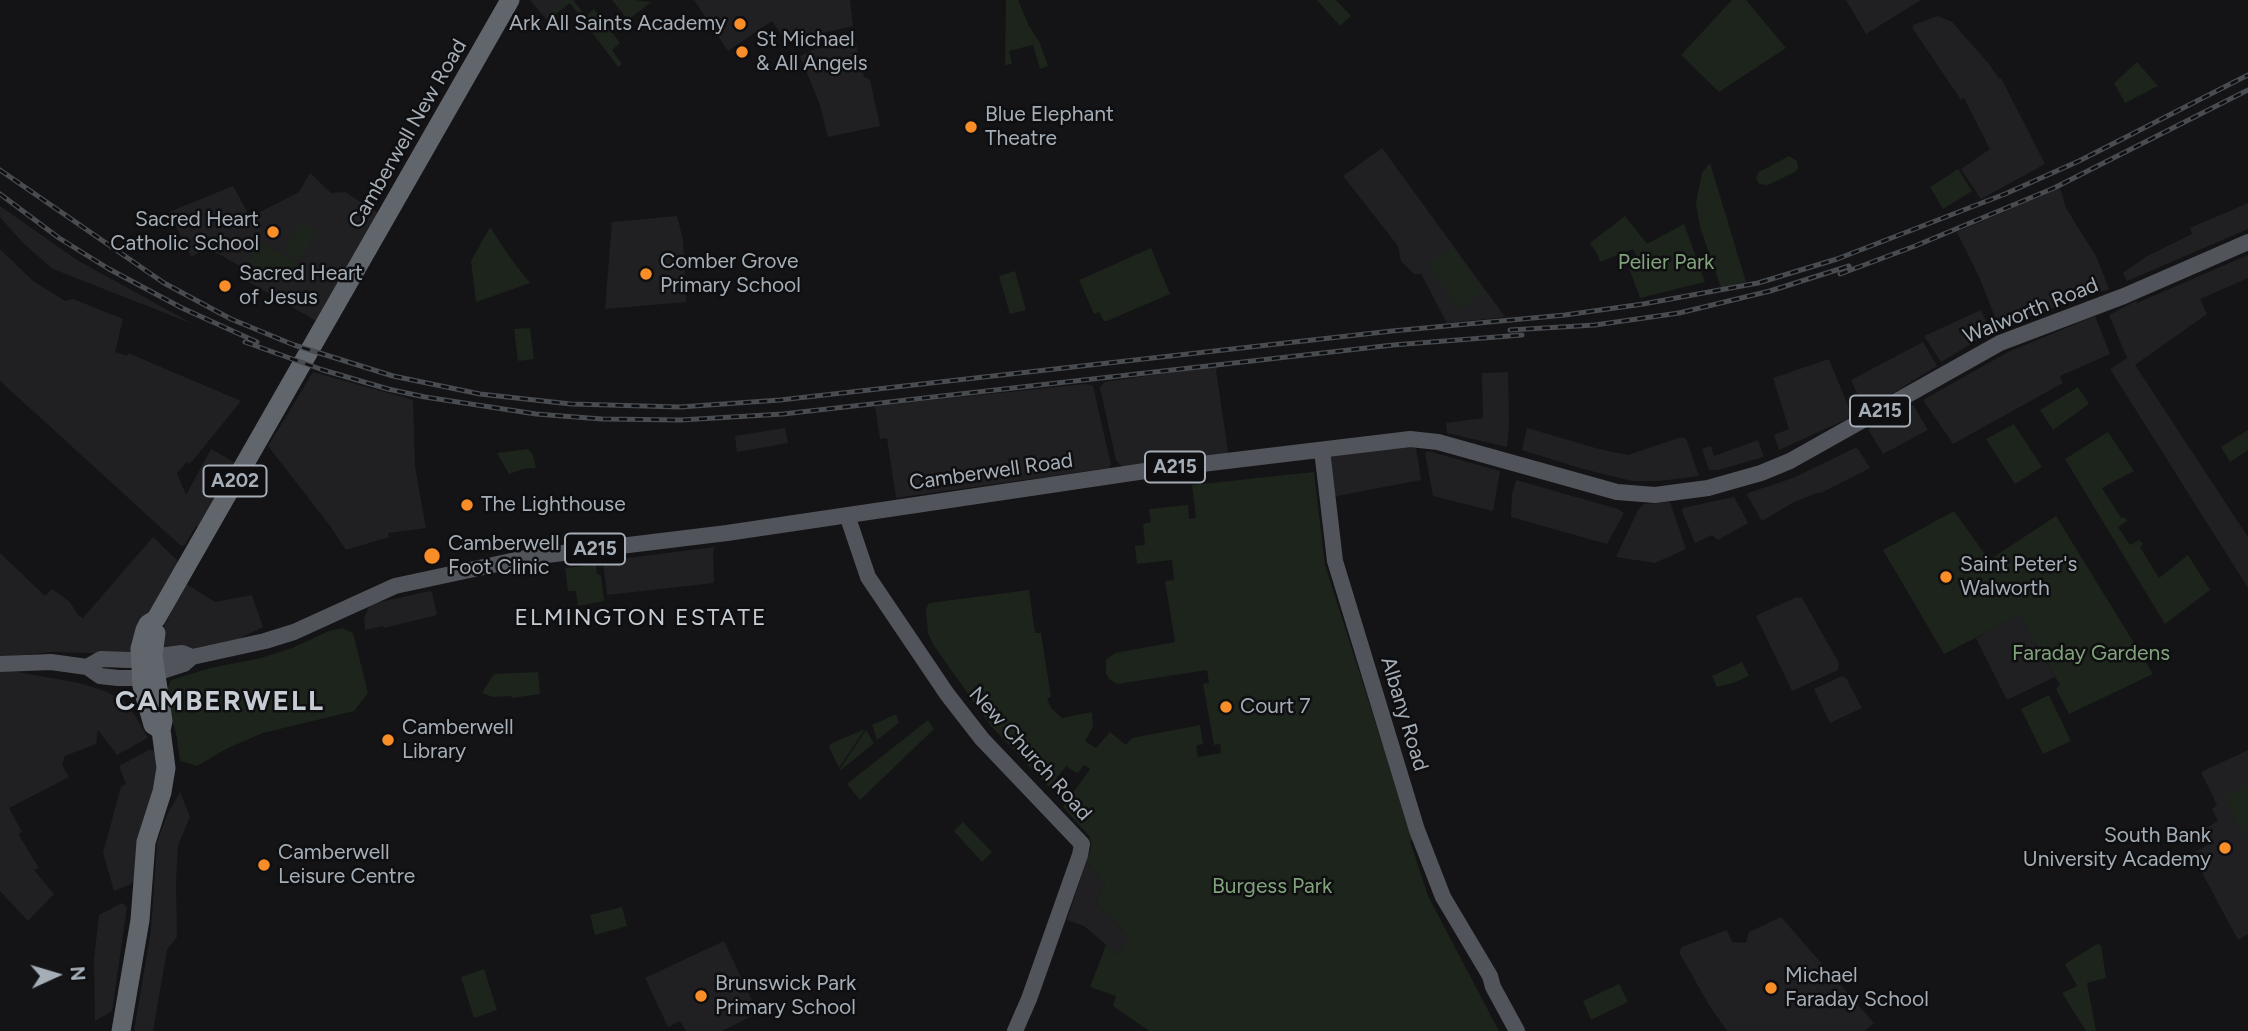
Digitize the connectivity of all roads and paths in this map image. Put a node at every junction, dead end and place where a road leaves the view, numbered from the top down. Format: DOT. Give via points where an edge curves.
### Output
graph roads {
  1 [pos="510,0"];
  2 [pos="2248,243"];
  3 [pos="1322,450"];
  4 [pos="1640,495"];
  5 [pos="847,516"];
  6 [pos="0,664"];
  7 [pos="147,667"];
  8 [pos="1490,976"];
  9 [pos="121,1031"];
  10 [pos="1015,1031"];
  11 [pos="1517,1031"];
  12 [pos="1524,1031"];
  1 -- 7 [label="highway, Camberwell New Road / A202" via="156,619 148,624"];
  2 -- 4 [label="main road, Walworth Road / A215" via="2000,342 1790,461 1710,488"];
  3 -- 4 [label="main road, Camberwell Road / A215" via="1410,439 1438,442"];
  3 -- 5 [label="main road, Camberwell Road / A215" via="1152,470"];
  3 -- 8 [label="main road, Albany Road" via="1335,561 1417,830 1443,897"];
  5 -- 7 [label="main road, Camberwell Road / A215" via="530,557 395,586 277,638 192,657 184,664"];
  5 -- 10 [label="main road, New Church Road" via="868,577 953,702 1082,844"];
  6 -- 7 [label="main road, A215" via="51,662 88,667 100,676 118,678"];
  7 -- 9 [label="highway, A202" via="153,725 161,730 164,748 165,777 146,842 140,920"];
  8 -- 11 [label="main road, Albany Road"];
  8 -- 12 [label="main road, Albany Road"];
}
